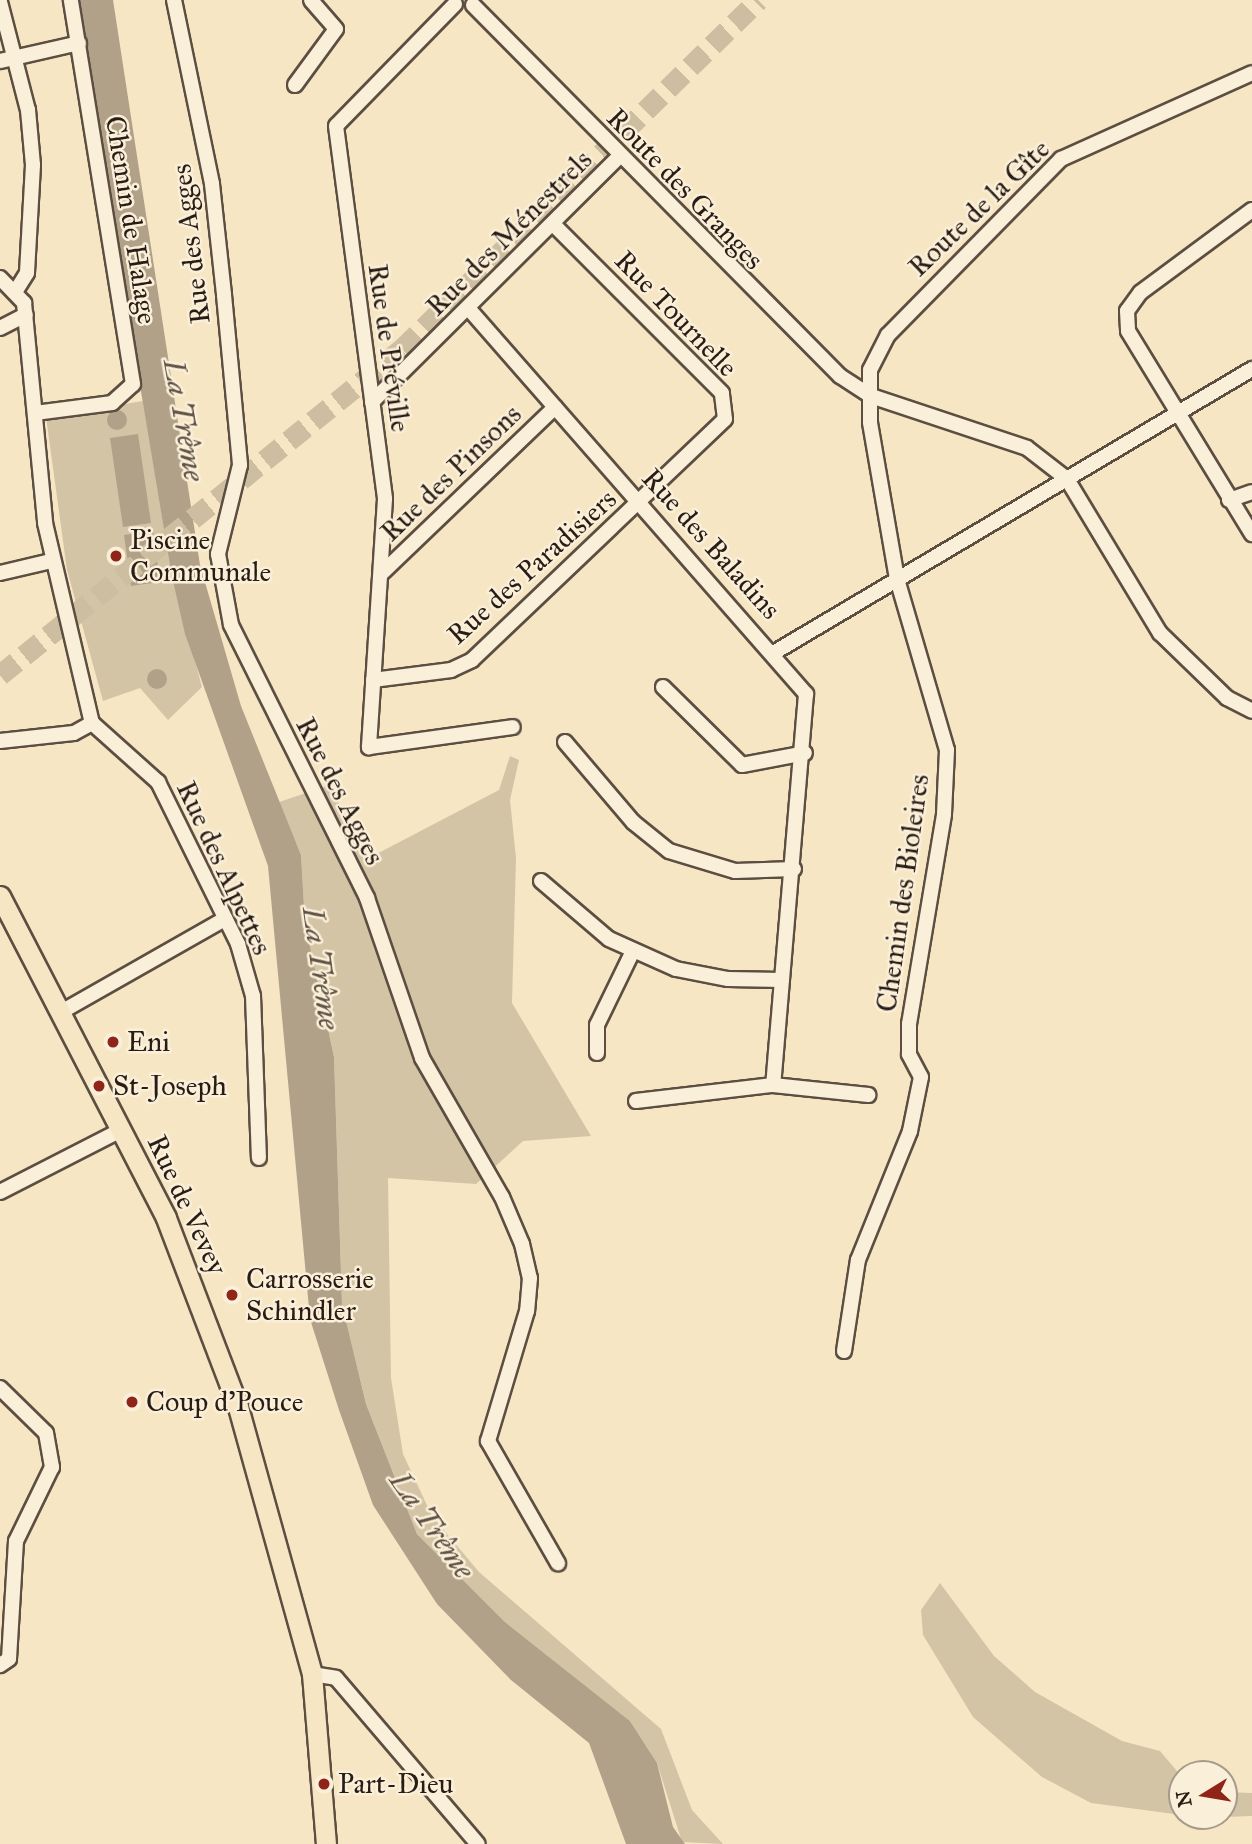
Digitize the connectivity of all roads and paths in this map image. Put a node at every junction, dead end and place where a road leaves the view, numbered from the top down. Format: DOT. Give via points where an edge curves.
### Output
graph roads {
  1 [pos="71,0"];
  2 [pos="174,0"];
  3 [pos="311,0"];
  4 [pos="0,2"];
  5 [pos="454,2"];
  6 [pos="475,2"];
  7 [pos="79,43"];
  8 [pos="15,58"];
  9 [pos="0,61"];
  10 [pos="1252,73"];
  11 [pos="295,85"];
  12 [pos="619,157"];
  13 [pos="1252,210"];
  14 [pos="553,225"];
  15 [pos="0,278"];
  16 [pos="17,289"];
  17 [pos="469,309"];
  18 [pos="26,315"];
  19 [pos="0,328"];
  20 [pos="1252,369"];
  21 [pos="872,396"];
  22 [pos="372,402"];
  23 [pos="555,407"];
  24 [pos="35,413"];
  25 [pos="1178,414"];
  26 [pos="1068,479"];
  27 [pos="1252,492"];
  28 [pos="1229,500"];
  29 [pos="640,502"];
  30 [pos="1252,534"];
  31 [pos="51,561"];
  32 [pos="0,573"];
  33 [pos="381,574"];
  34 [pos="897,579"];
  35 [pos="775,652"];
  36 [pos="373,680"];
  37 [pos="663,687"];
  38 [pos="1252,711"];
  39 [pos="92,723"];
  40 [pos="513,727"];
  41 [pos="0,741"];
  42 [pos="565,742"];
  43 [pos="805,753"];
  44 [pos="793,869"];
  45 [pos="541,881"];
  46 [pos="0,896"];
  47 [pos="225,919"];
  48 [pos="633,951"];
  49 [pos="782,980"];
  50 [pos="61,1012"];
  51 [pos="597,1053"];
  52 [pos="773,1085"];
  53 [pos="869,1095"];
  54 [pos="636,1101"];
  55 [pos="121,1130"];
  56 [pos="259,1158"];
  57 [pos="0,1192"];
  58 [pos="845,1351"];
  59 [pos="0,1388"];
  60 [pos="558,1563"];
  61 [pos="0,1665"];
  62 [pos="312,1675"];
  63 [pos="326,1844"];
  64 [pos="478,1844"];
  1 -- 7 [label="street, Chemin de Halage"];
  2 -- 60 [label="street, Rue des Agges" via="212,184 225,295 240,464 218,554 231,625 367,898 422,1058 502,1197 522,1244 530,1278 527,1311 488,1441"];
  3 -- 11 [label="street" via="336,29"];
  4 -- 8 [label="street"];
  5 -- 6 [label="street"];
  5 -- 22 [label="street, Rue de Préville" via="336,126"];
  6 -- 12 [label="street, Route des Granges"];
  7 -- 8 [label="street"];
  7 -- 24 [label="street, Chemin de Halage" via="133,384 112,403"];
  8 -- 9 [label="street"];
  8 -- 16 [label="street" via="33,165 27,274"];
  10 -- 21 [label="street, Route de la Gîte" via="1199,102 1083,145 1041,174 888,335 870,370"];
  12 -- 14 [label="street, Rue des Ménestrels"];
  12 -- 21 [label="street, Route des Granges" via="810,351"];
  13 -- 25 [label="street" via="1140,293 1127,311 1128,331"];
  14 -- 17 [label="street, Rue des Ménestrels"];
  14 -- 29 [label="street, Rue Tournelle" via="722,393 725,419"];
  15 -- 16 [label="street"];
  16 -- 18 [label="street"];
  17 -- 22 [label="street, Rue des Ménestrels"];
  17 -- 23 [label="street, Rue des Baladins"];
  18 -- 19 [label="street"];
  18 -- 24 [label="street"];
  20 -- 25 [label="street, Rue des Baladins"];
  21 -- 26 [label="street, Route des Granges" via="1027,448"];
  21 -- 34 [label="street, Chemin des Bioleires" via="870,422"];
  22 -- 33 [label="street, Rue de Préville" via="385,499"];
  23 -- 29 [label="street, Rue des Baladins"];
  23 -- 33 [label="street, Rue des Pinsons"];
  24 -- 31 [label="street"];
  25 -- 26 [label="street, Rue des Baladins"];
  25 -- 28 [label="street"];
  26 -- 34 [label="street, Rue des Baladins"];
  26 -- 38 [label="street" via="1160,633 1227,698"];
  27 -- 28 [label="street"];
  28 -- 30 [label="street"];
  29 -- 35 [label="street, Rue des Baladins"];
  29 -- 36 [label="street, Rue des Paradisiers" via="472,660 451,670"];
  31 -- 32 [label="street"];
  31 -- 39 [label="street"];
  33 -- 36 [label="street, Rue de Préville"];
  34 -- 35 [label="street, Rue des Baladins"];
  34 -- 58 [label="street, Chemin des Bioleires" via="947,750 944,814 909,1024 909,1054 921,1077 910,1131 858,1260"];
  35 -- 43 [label="street" via="806,694"];
  36 -- 40 [label="street, Rue de Préville" via="369,747"];
  37 -- 43 [label="street" via="743,765"];
  39 -- 41 [label="street" via="74,733"];
  39 -- 47 [label="street, Rue des Alpettes" via="158,782"];
  42 -- 44 [label="street" via="633,822 669,851 735,871"];
  43 -- 44 [label="street"];
  44 -- 49 [label="street"];
  45 -- 48 [label="street" via="580,919"];
  46 -- 50 [label="main road, Rue de Vevey"];
  47 -- 50 [label="street"];
  47 -- 56 [label="street, Rue des Alpettes" via="253,996"];
  48 -- 49 [label="street" via="728,979"];
  48 -- 51 [label="street" via="597,1025"];
  49 -- 52 [label="street"];
  50 -- 55 [label="main road, Rue de Vevey"];
  52 -- 53 [label="street"];
  52 -- 54 [label="street"];
  55 -- 57 [label="street"];
  55 -- 62 [label="main road, Rue de Vevey" via="211,1329"];
  59 -- 61 [label="street" via="46,1433 52,1467 16,1541 9,1659"];
  62 -- 63 [label="main road, Rue de Vevey"];
  62 -- 64 [label="street" via="336,1678"];
}
